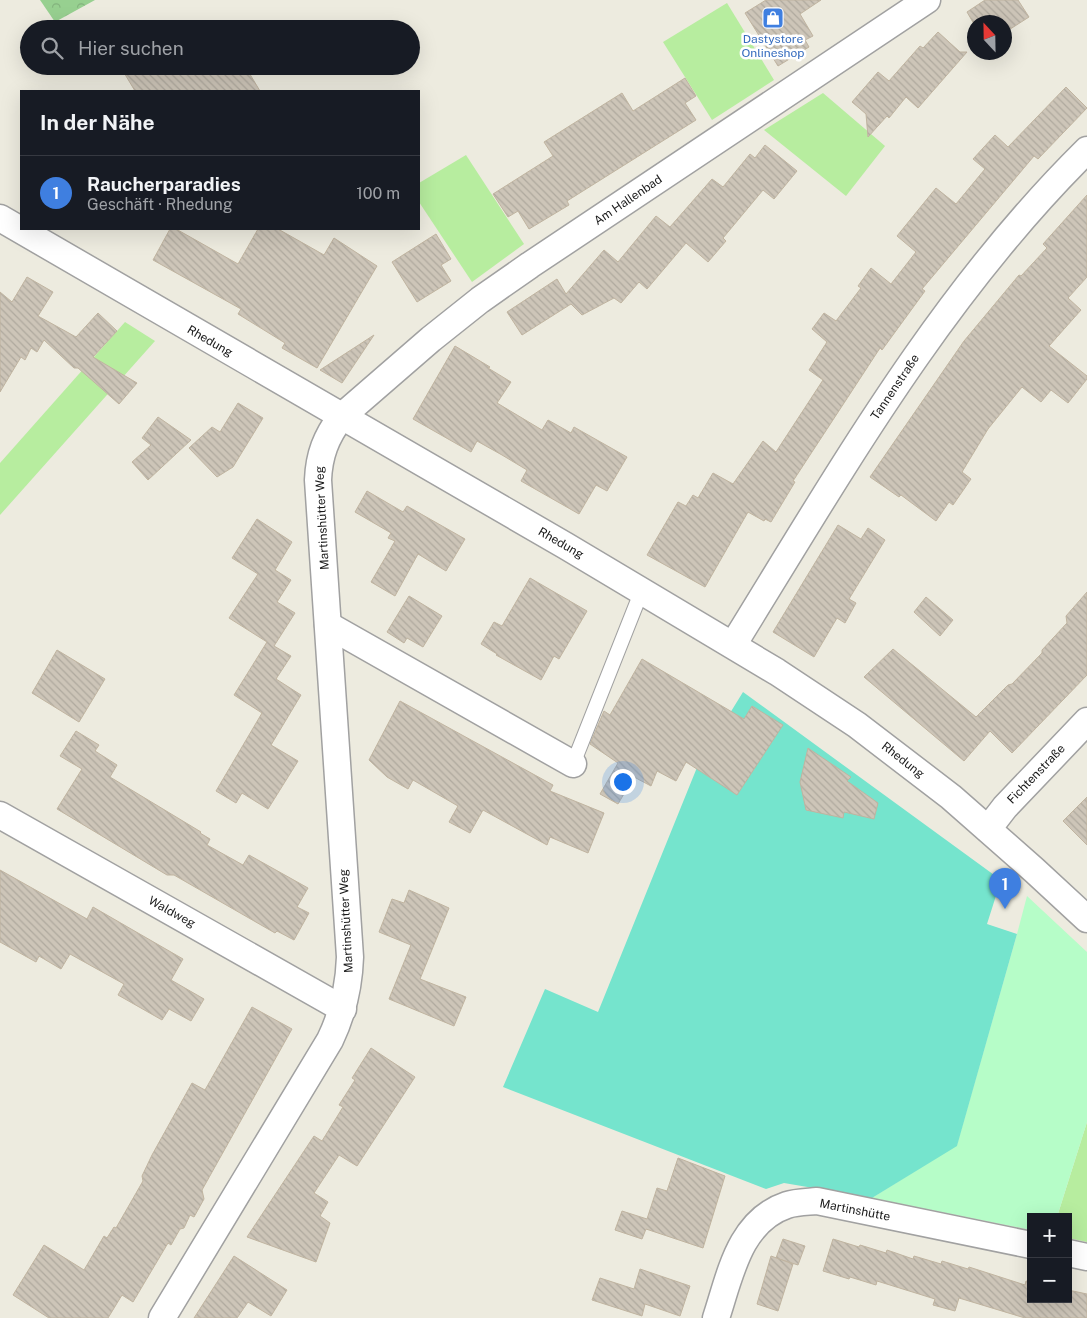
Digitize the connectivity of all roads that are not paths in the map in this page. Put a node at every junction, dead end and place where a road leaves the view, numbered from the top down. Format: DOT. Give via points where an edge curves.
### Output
graph roads {
  1 [pos="927,0"];
  2 [pos="1087,150"];
  3 [pos="0,218"];
  4 [pos="20,230"];
  5 [pos="21,230"];
  6 [pos="341,417"];
  7 [pos="642,590"];
  8 [pos="328,625"];
  9 [pos="733,645"];
  10 [pos="1087,721"];
  11 [pos="573,764"];
  12 [pos="0,815"];
  13 [pos="988,829"];
  14 [pos="1087,920"];
  15 [pos="343,1009"];
  16 [pos="1027,1245"];
  17 [pos="1072,1254"];
  18 [pos="1087,1257"];
  19 [pos="162,1318"];
  20 [pos="716,1318"];
  1 -- 6 [label="street, Am Hallenbad" via="480,300"];
  2 -- 9 [label="street, Tannenstraße" via="1020,221 942,318 845,462"];
  3 -- 4 [label="street, Rhedung"];
  5 -- 6 [label="street, Rhedung"];
  6 -- 7 [label="street, Rhedung"];
  6 -- 8 [label="street, Martinshütter Weg" via="330,431 318,464"];
  7 -- 9 [label="street, Rhedung"];
  7 -- 11 [label="lane"];
  8 -- 11 [label="street"];
  8 -- 15 [label="street, Martinshütter Weg" via="350,957"];
  9 -- 13 [label="street, Rhedung" via="857,725"];
  10 -- 13 [label="street, Fichtenstraße"];
  12 -- 15 [label="street, Waldweg"];
  13 -- 14 [label="street, Rhedung"];
  15 -- 19 [label="street, Martinshütter Weg" via="330,1040"];
  16 -- 20 [label="street, Martinshütte" via="817,1201 787,1204 762,1219 743,1242"];
  17 -- 18 [label="street"];
}
